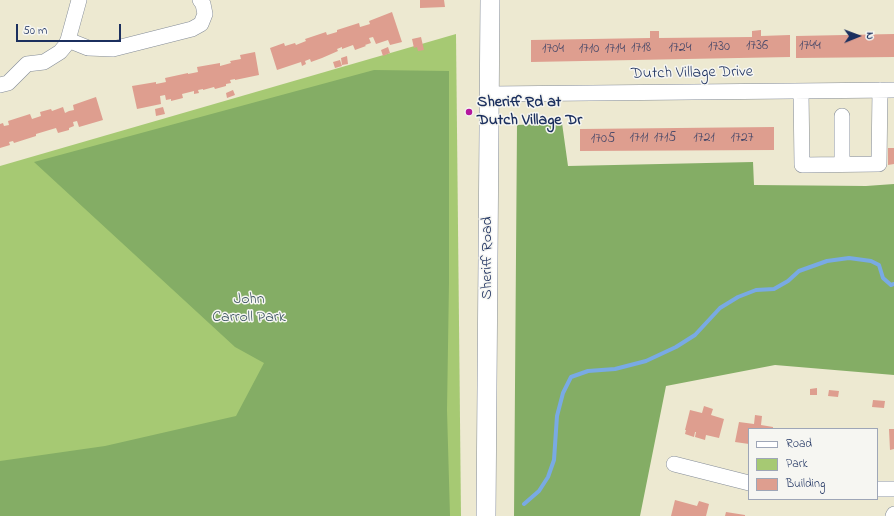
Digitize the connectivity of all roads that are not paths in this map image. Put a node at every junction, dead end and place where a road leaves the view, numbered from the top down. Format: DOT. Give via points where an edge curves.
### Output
graph roads {
  1 [pos="79,0"];
  2 [pos="200,0"];
  3 [pos="490,0"];
  4 [pos="68,40"];
  5 [pos="0,85"];
  6 [pos="887,90"];
  7 [pos="801,91"];
  8 [pos="490,94"];
  9 [pos="842,116"];
  10 [pos="842,164"];
  11 [pos="674,464"];
  12 [pos="748,483"];
  13 [pos="878,489"];
  14 [pos="894,489"];
  15 [pos="486,516"];
  1 -- 4 [label="street"];
  2 -- 4 [label="street" via="206,14 200,24 192,29 113,49 88,48"];
  3 -- 8 [label="main road, Sheriff Road"];
  4 -- 5 [label="street" via="66,46 53,57 44,62 27,64 8,83"];
  6 -- 7 [label="street, Dutch Village Drive"];
  6 -- 10 [label="street" via="879,164"];
  7 -- 8 [label="street, Dutch Village Drive"];
  7 -- 10 [label="street" via="802,165"];
  8 -- 15 [label="main road, Sheriff Road"];
  9 -- 10 [label="street"];
  11 -- 12 [label="street"];
  13 -- 14 [label="street"];
}
